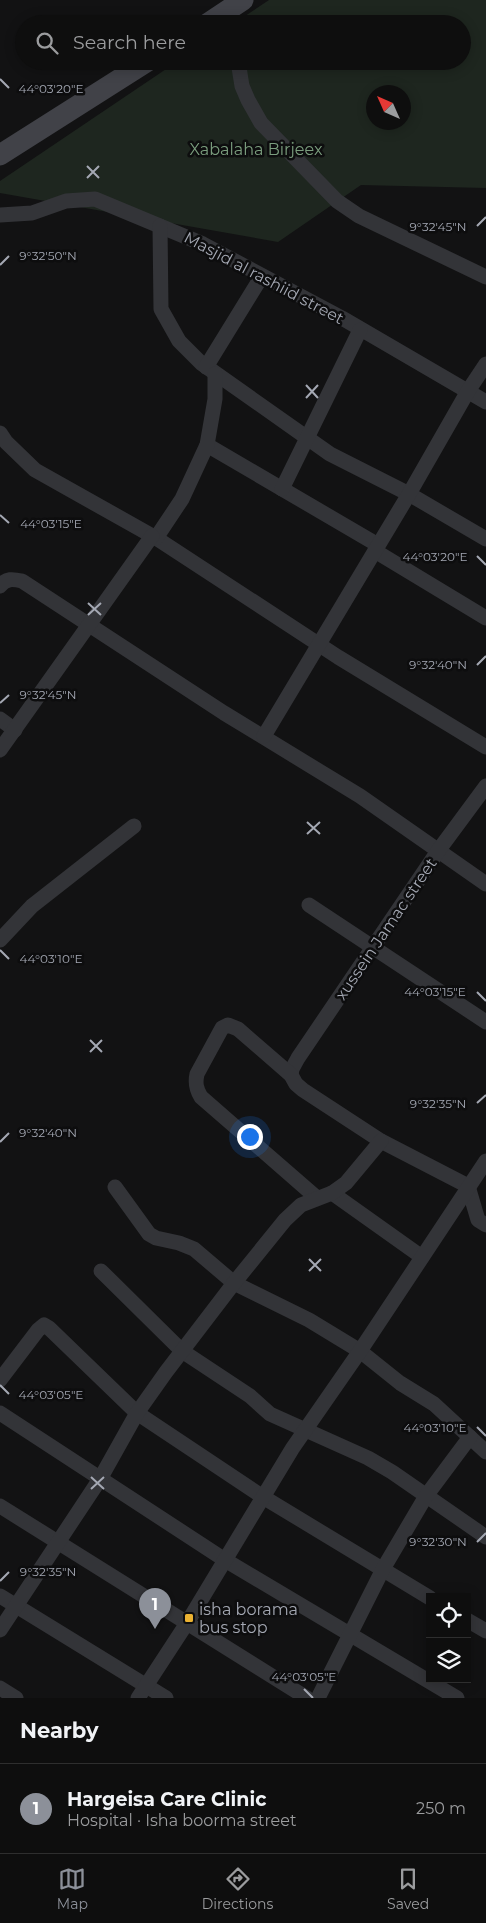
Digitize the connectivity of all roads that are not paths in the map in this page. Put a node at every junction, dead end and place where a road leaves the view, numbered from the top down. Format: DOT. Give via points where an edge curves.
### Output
graph roads {
  1 [pos="134,70"];
  2 [pos="239,70"];
  3 [pos="0,154"];
  4 [pos="0,215"];
  5 [pos="160,226"];
  6 [pos="262,276"];
  7 [pos="486,277"];
  8 [pos="360,330"];
  9 [pos="486,364"];
  10 [pos="211,371"];
  11 [pos="468,391"];
  12 [pos="486,402"];
  13 [pos="0,433"];
  14 [pos="306,437"];
  15 [pos="207,445"];
  16 [pos="282,489"];
  17 [pos="409,494"];
  18 [pos="154,537"];
  19 [pos="486,539"];
  20 [pos="377,548"];
  21 [pos="0,586"];
  22 [pos="486,618"];
  23 [pos="90,626"];
  24 [pos="320,644"];
  25 [pos="0,720"];
  26 [pos="15,730"];
  27 [pos="264,736"];
  28 [pos="486,747"];
  29 [pos="0,750"];
  30 [pos="486,786"];
  31 [pos="134,826"];
  32 [pos="438,851"];
  33 [pos="486,884"];
  34 [pos="308,905"];
  35 [pos="0,940"];
  36 [pos="374,949"];
  37 [pos="486,1022"];
  38 [pos="291,1075"];
  39 [pos="381,1141"];
  40 [pos="486,1161"];
  41 [pos="468,1186"];
  42 [pos="115,1187"];
  43 [pos="332,1194"];
  44 [pos="318,1198"];
  45 [pos="486,1225"];
  46 [pos="422,1257"];
  47 [pos="101,1271"];
  48 [pos="234,1283"];
  49 [pos="182,1351"];
  50 [pos="360,1351"];
  51 [pos="0,1380"];
  52 [pos="0,1412"];
  53 [pos="137,1414"];
  54 [pos="305,1430"];
  55 [pos="470,1437"];
  56 [pos="486,1452"];
  57 [pos="100,1479"];
  58 [pos="426,1496"];
  59 [pos="263,1497"];
  60 [pos="0,1506"];
  61 [pos="486,1537"];
  62 [pos="58,1542"];
  63 [pos="225,1560"];
  64 [pos="383,1569"];
  65 [pos="0,1596"];
  66 [pos="426,1596"];
  67 [pos="16,1606"];
  68 [pos="471,1622"];
  69 [pos="187,1623"];
  70 [pos="0,1630"];
  71 [pos="486,1631"];
  72 [pos="350,1634"];
  73 [pos="0,1688"];
  74 [pos="142,1692"];
  75 [pos="16,1698"];
  76 [pos="166,1698"];
  77 [pos="307,1698"];
  78 [pos="318,1698"];
  79 [pos="457,1698"];
  1 -- 3 [label="main road"];
  2 -- 7 [label="street" via="242,86 261,123 337,201 358,216"];
  4 -- 5 [label="street, Masjid al rashiid street" via="32,214 66,201 95,199"];
  5 -- 6 [label="street, Masjid al rashiid street" via="203,244"];
  5 -- 10 [label="street" via="161,309 179,341"];
  6 -- 8 [label="street, Masjid al rashiid street"];
  6 -- 10 [label="street"];
  8 -- 11 [label="street, Masjid al rashiid street"];
  8 -- 14 [label="street"];
  9 -- 11 [label="street"];
  10 -- 14 [label="street"];
  10 -- 15 [label="street" via="215,400"];
  11 -- 12 [label="street, Masjid al rashiid street"];
  11 -- 17 [label="street"];
  13 -- 18 [label="street" via="35,470"];
  14 -- 16 [label="street"];
  14 -- 17 [label="street" via="330,454"];
  15 -- 16 [label="street"];
  15 -- 18 [label="street" via="182,499"];
  16 -- 20 [label="street"];
  17 -- 19 [label="street"];
  17 -- 20 [label="street"];
  18 -- 23 [label="street"];
  18 -- 24 [label="street"];
  20 -- 22 [label="street"];
  20 -- 24 [label="street"];
  21 -- 23 [label="street" via="12,579 22,581"];
  23 -- 26 [label="street"];
  23 -- 27 [label="street"];
  24 -- 27 [label="street"];
  24 -- 28 [label="street"];
  25 -- 26 [label="street"];
  26 -- 29 [label="street"];
  27 -- 32 [label="street" via="360,796"];
  30 -- 32 [label="street, xussein Jamac street"];
  31 -- 35 [label="street" via="32,906"];
  32 -- 33 [label="street"];
  32 -- 36 [label="street, xussein Jamac street"];
  34 -- 36 [label="street"];
  36 -- 37 [label="street"];
  36 -- 38 [label="street, xussein Jamac street" via="298,1058"];
  38 -- 39 [label="street" via="303,1090"];
  38 -- 44 [label="street" via="238,1029 228,1025 222,1028 195,1082 201,1097"];
  39 -- 41 [label="street"];
  39 -- 43 [label="street" via="346,1183"];
  40 -- 41 [label="street"];
  41 -- 45 [label="street" via="478,1220"];
  41 -- 46 [label="street"];
  42 -- 48 [label="street" via="150,1234 194,1249"];
  43 -- 44 [label="street"];
  43 -- 46 [label="street"];
  44 -- 48 [label="street" via="301,1205 290,1215"];
  46 -- 50 [label="street"];
  47 -- 49 [label="street"];
  48 -- 49 [label="street"];
  48 -- 50 [label="street" via="309,1320"];
  49 -- 53 [label="street"];
  49 -- 54 [label="street" via="250,1396 270,1414"];
  50 -- 54 [label="street"];
  50 -- 55 [label="street" via="400,1383 434,1404"];
  51 -- 53 [label="street" via="44,1325"];
  52 -- 57 [label="street"];
  53 -- 57 [label="street"];
  53 -- 59 [label="street"];
  54 -- 58 [label="street" via="368,1458"];
  54 -- 59 [label="street"];
  55 -- 56 [label="street"];
  55 -- 58 [label="street"];
  57 -- 62 [label="street"];
  57 -- 63 [label="street"];
  58 -- 61 [label="street"];
  58 -- 64 [label="street"];
  59 -- 63 [label="street"];
  59 -- 64 [label="street"];
  60 -- 62 [label="street"];
  62 -- 67 [label="street"];
  62 -- 69 [label="street"];
  63 -- 69 [label="street"];
  63 -- 72 [label="street"];
  64 -- 66 [label="street"];
  64 -- 72 [label="street"];
  65 -- 67 [label="street"];
  67 -- 70 [label="street"];
  67 -- 74 [label="street"];
  68 -- 71 [label="street"];
  69 -- 74 [label="street"];
  69 -- 77 [label="street"];
  72 -- 78 [label="street"];
  72 -- 79 [label="street"];
  73 -- 75 [label="street"];
  74 -- 76 [label="street"];
}
